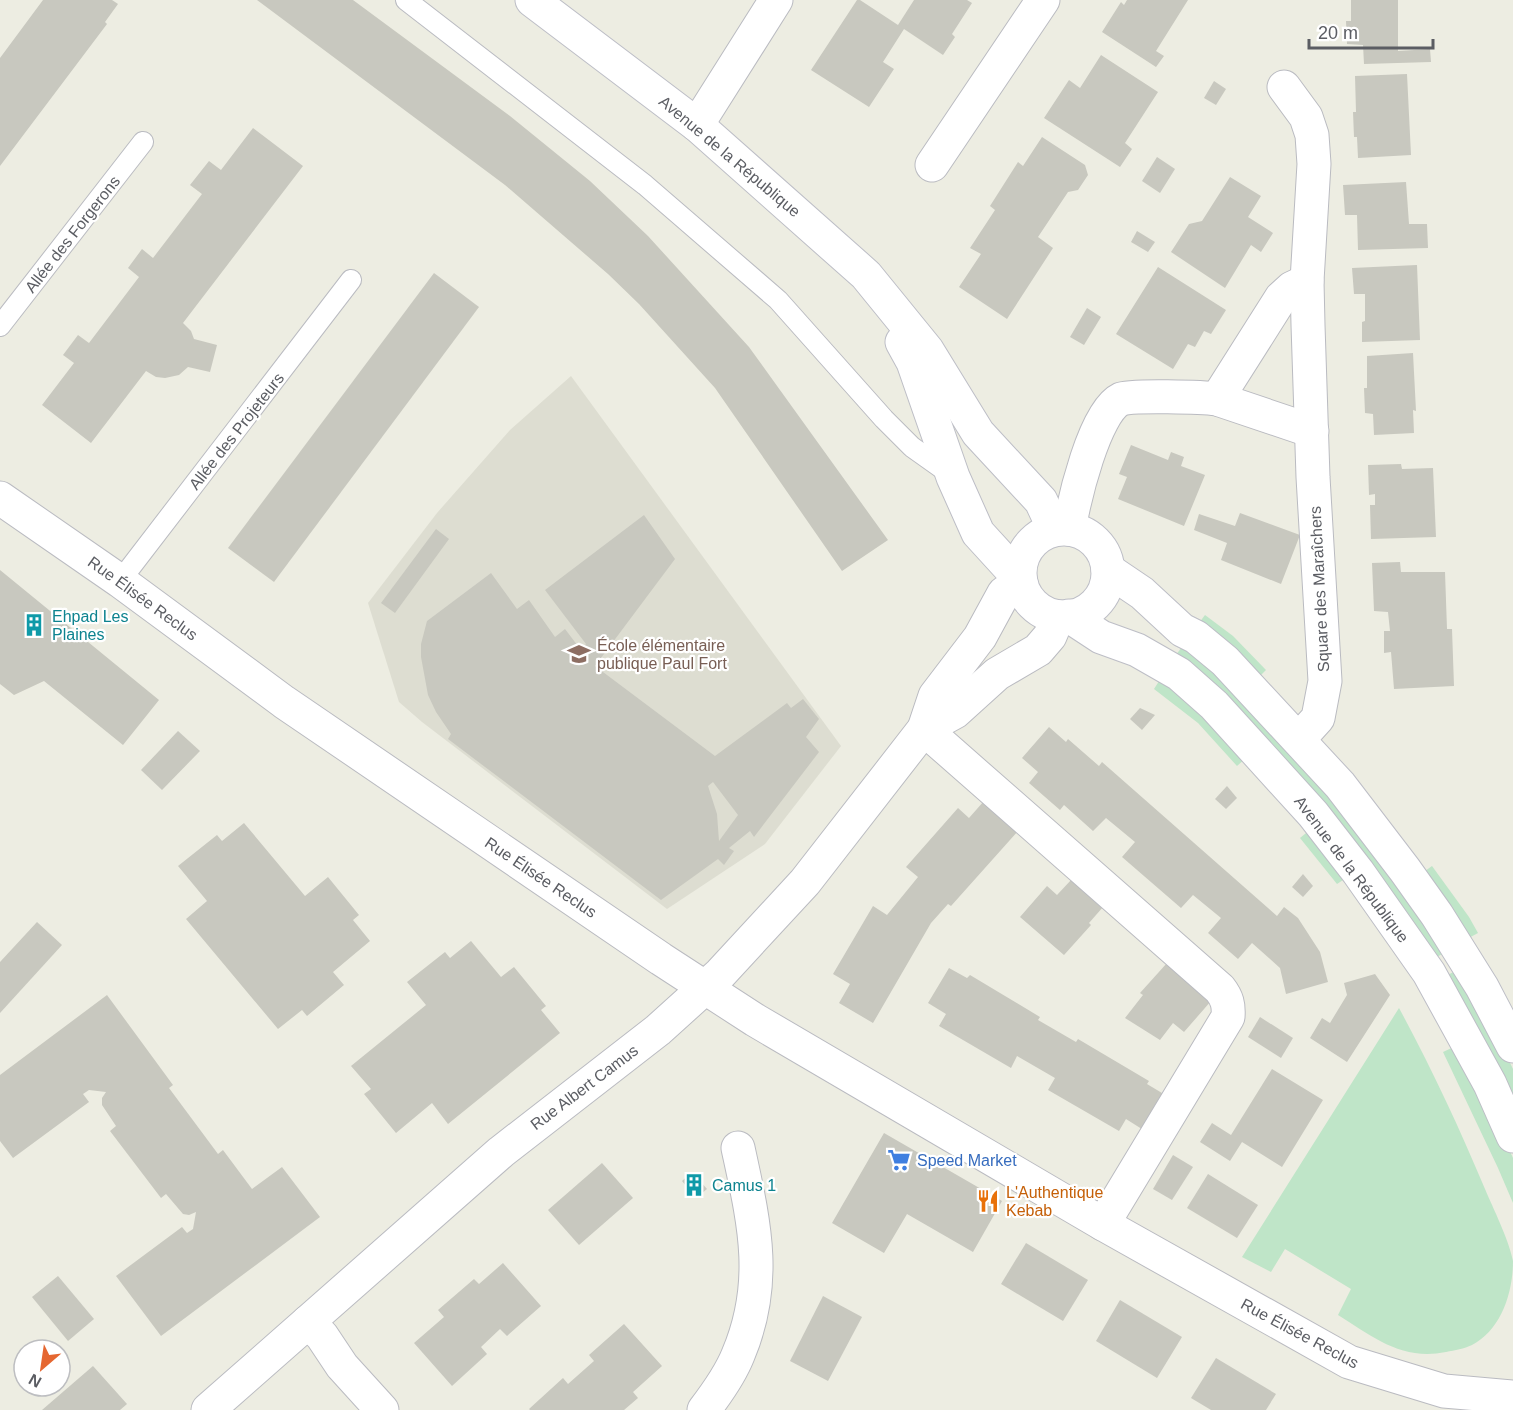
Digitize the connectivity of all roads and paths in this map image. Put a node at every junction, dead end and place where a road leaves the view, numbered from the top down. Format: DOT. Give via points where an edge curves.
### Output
graph roads {
  1 [pos="406,0"];
  2 [pos="532,0"];
  3 [pos="776,0"];
  4 [pos="1043,0"];
  5 [pos="1284,87"];
  6 [pos="697,125"];
  7 [pos="143,142"];
  8 [pos="932,165"];
  9 [pos="866,275"];
  10 [pos="351,280"];
  11 [pos="1307,281"];
  12 [pos="0,326"];
  13 [pos="1217,399"];
  14 [pos="1312,431"];
  15 [pos="953,477"];
  16 [pos="0,498"];
  17 [pos="1061,529"];
  18 [pos="1108,570"];
  19 [pos="120,581"];
  20 [pos="1020,581"];
  21 [pos="1064,617"];
  22 [pos="924,729"];
  23 [pos="1299,739"];
  24 [pos="705,988"];
  25 [pos="1513,1046"];
  26 [pos="1513,1136"];
  27 [pos="738,1148"];
  28 [pos="1103,1224"];
  29 [pos="308,1322"];
  30 [pos="1513,1397"];
  31 [pos="208,1410"];
  32 [pos="382,1410"];
  33 [pos="705,1410"];
  1 -- 15 [label="lane" via="645,185 778,300 884,419 912,447"];
  2 -- 6 [label="street, Avenue de la République"];
  3 -- 6 [label="street"];
  4 -- 8 [label="street"];
  5 -- 11 [label="street, Square des Maraîchers" via="1306,117 1312,135"];
  6 -- 9 [label="street, Avenue de la République"];
  7 -- 12 [label="lane, Allée des Forgerons"];
  9 -- 15 [label="street, Avenue de la République" via="913,362"];
  9 -- 17 [label="street, Avenue de la République" via="927,350 978,433 1041,501"];
  10 -- 19 [label="lane, Allée des Projeteurs"];
  11 -- 13 [label="street" via="1281,298"];
  11 -- 14 [label="street, Square des Maraîchers"];
  13 -- 14 [label="street"];
  13 -- 17 [label="street" via="1120,399 1101,422"];
  14 -- 23 [label="street, Square des Maraîchers" via="1325,681 1318,718"];
  15 -- 20 [label="street, Avenue de la République" via="978,533"];
  16 -- 19 [label="street, Rue Élisée Reclus"];
  17 -- 18 [label="street" via="1084,533 1096,542"];
  17 -- 20 [label="street" via="1035,539 1025,551"];
  18 -- 21 [label="street" via="1100,598 1090,609"];
  18 -- 23 [label="street" via="1225,661"];
  19 -- 24 [label="street, Rue Élisée Reclus" via="284,702"];
  20 -- 21 [label="street" via="1034,606"];
  20 -- 22 [label="street, Rue Albert Camus" via="1004,593 971,651 935,696"];
  21 -- 22 [label="street, Rue Albert Camus" via="1038,650 997,674 955,712"];
  21 -- 26 [label="street, Avenue de la République" via="1179,674 1214,705 1313,814 1429,973 1490,1084"];
  22 -- 24 [label="street, Rue Albert Camus" via="805,882"];
  22 -- 28 [label="street" via="1227,997 1228,1017"];
  23 -- 25 [label="street" via="1366,819 1430,906 1482,987"];
  24 -- 28 [label="street, Rue Élisée Reclus"];
  24 -- 29 [label="street, Rue Albert Camus" via="658,1030 501,1152"];
  27 -- 33 [label="street" via="756,1244 754,1300 738,1357"];
  28 -- 30 [label="street, Rue Élisée Reclus" via="1349,1362 1444,1391"];
  29 -- 31 [label="street, Rue Albert Camus"];
  29 -- 32 [label="street"];
}
